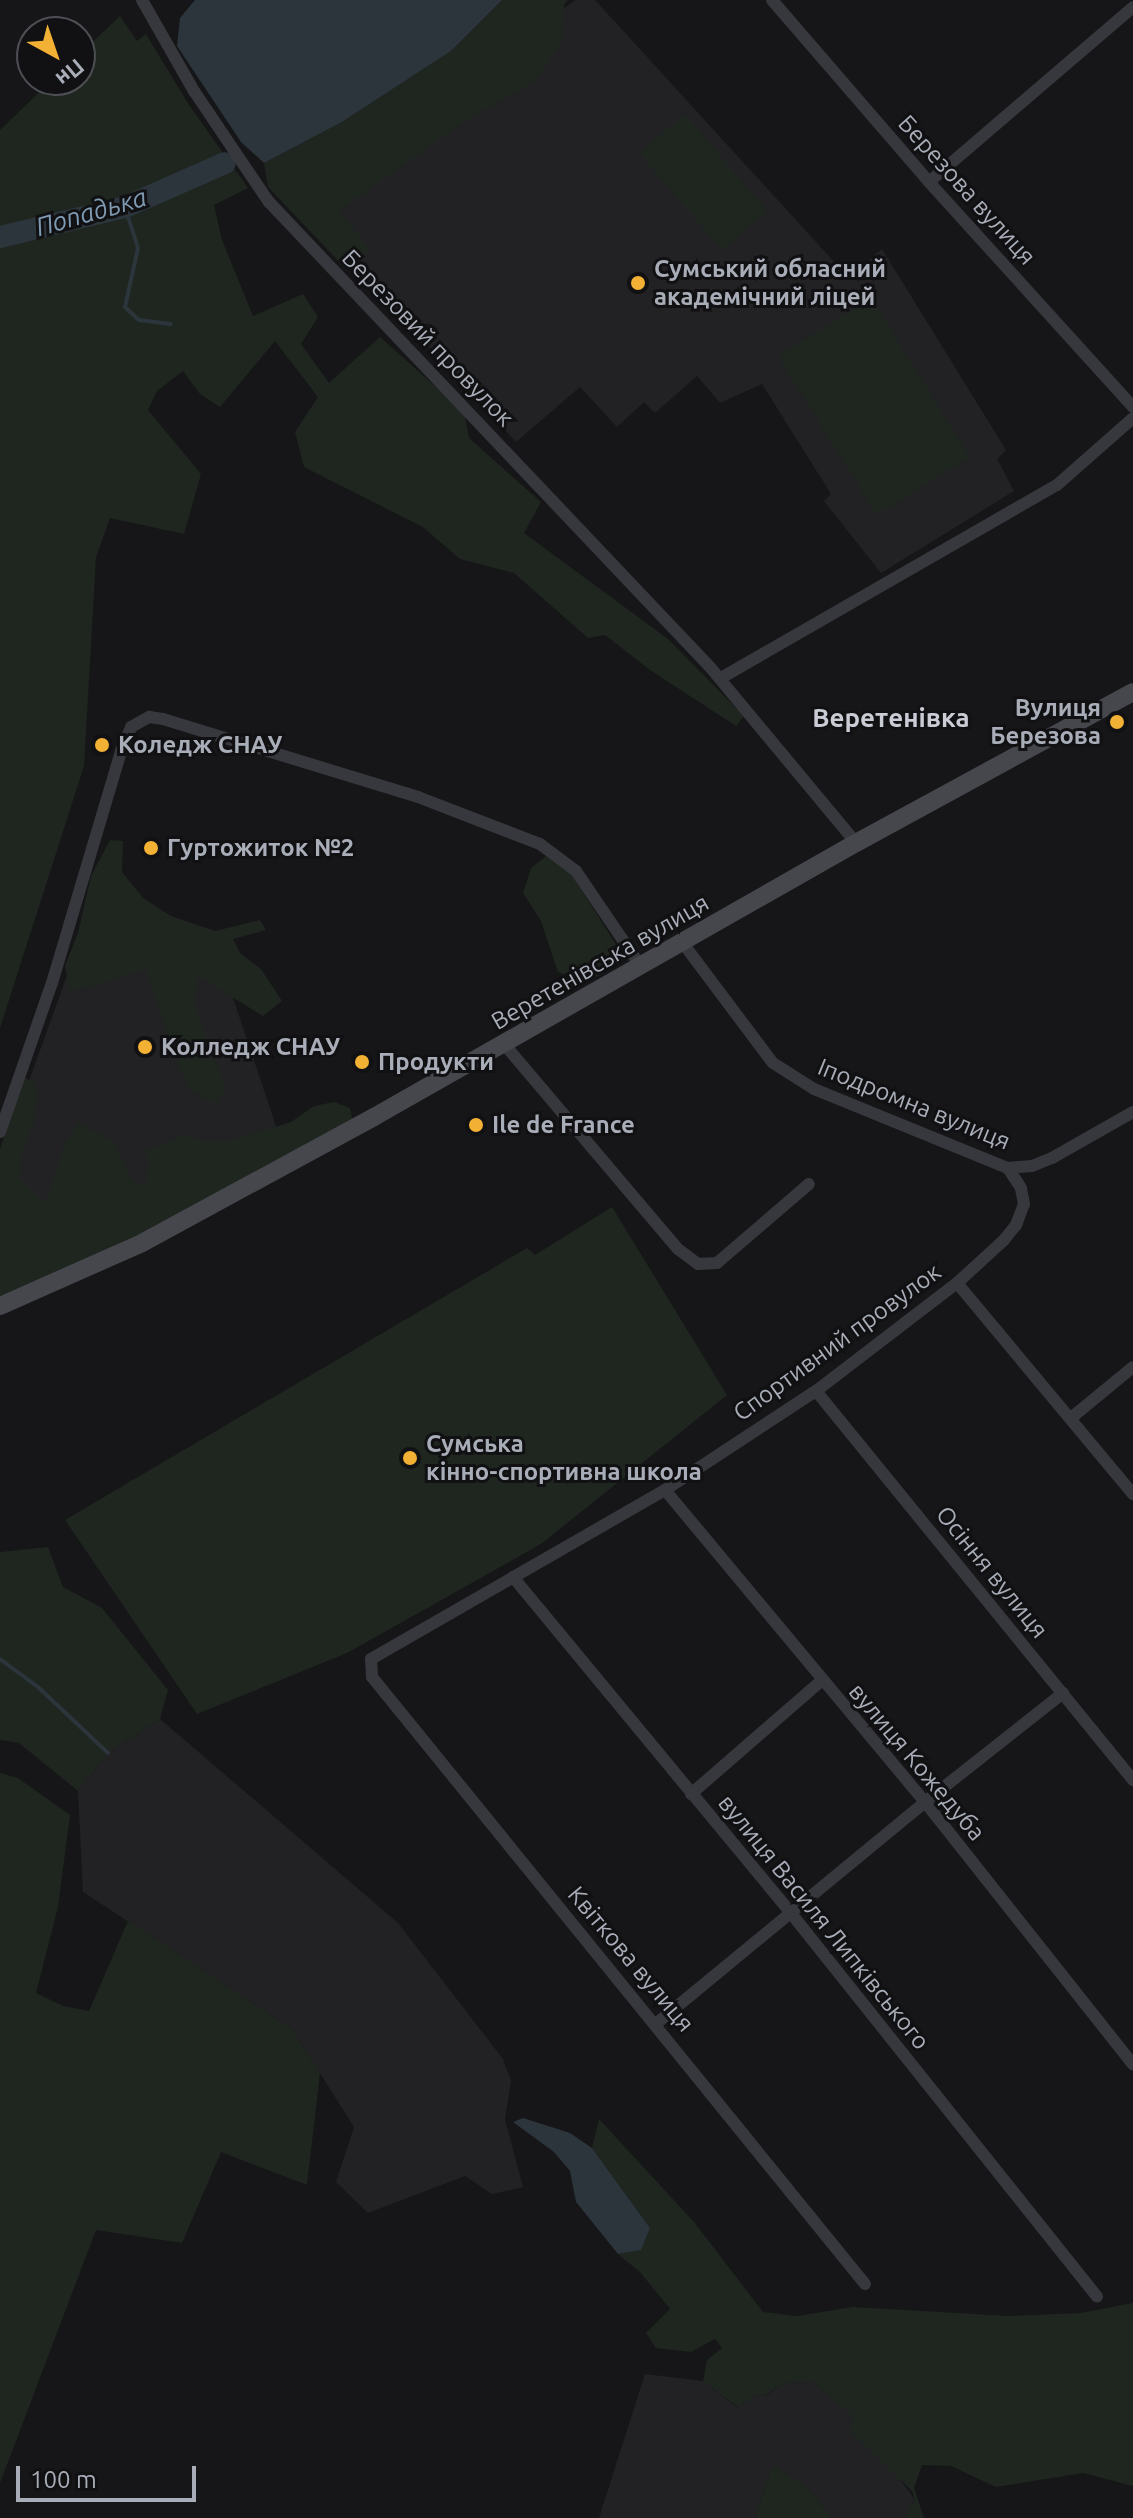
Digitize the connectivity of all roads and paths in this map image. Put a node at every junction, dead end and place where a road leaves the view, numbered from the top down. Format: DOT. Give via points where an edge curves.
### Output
graph roads {
  1 [pos="142,0"];
  2 [pos="772,0"];
  3 [pos="1133,7"];
  4 [pos="929,182"];
  5 [pos="1133,407"];
  6 [pos="1133,418"];
  7 [pos="721,678"];
  8 [pos="1133,692"];
  9 [pos="856,843"];
  10 [pos="682,942"];
  11 [pos="640,965"];
  12 [pos="504,1044"];
  13 [pos="1133,1112"];
  14 [pos="0,1132"];
  15 [pos="1008,1168"];
  16 [pos="809,1184"];
  17 [pos="957,1283"];
  18 [pos="0,1306"];
  19 [pos="1133,1367"];
  20 [pos="816,1391"];
  21 [pos="1071,1418"];
  22 [pos="665,1490"];
  23 [pos="1133,1494"];
  24 [pos="513,1577"];
  25 [pos="371,1659"];
  26 [pos="821,1681"];
  27 [pos="1063,1693"];
  28 [pos="1133,1780"];
  29 [pos="691,1794"];
  30 [pos="925,1802"];
  31 [pos="790,1912"];
  32 [pos="657,2023"];
  33 [pos="1133,2064"];
  34 [pos="865,2284"];
  35 [pos="1097,2296"];
  1 -- 7 [label="street, Березовий провулок" via="194,91 269,202"];
  2 -- 4 [label="street, Березова вулиця"];
  3 -- 4 [label="street"];
  4 -- 5 [label="street, Березова вулиця"];
  6 -- 7 [label="street" via="1057,485"];
  7 -- 9 [label="street, Березовий провулок"];
  8 -- 9 [label="street, Веретенівська вулиця"];
  9 -- 10 [label="street, Веретенівська вулиця"];
  10 -- 11 [label="street, Веретенівська вулиця"];
  10 -- 15 [label="street, Іподромна вулиця" via="773,1063 814,1089"];
  11 -- 12 [label="street, Веретенівська вулиця"];
  11 -- 14 [label="street" via="576,871 540,844 418,797 149,717 131,727 121,751 52,983"];
  12 -- 16 [label="street" via="678,1249 698,1264 717,1263"];
  12 -- 18 [label="street, Веретенівська вулиця" via="142,1243"];
  13 -- 15 [label="street, Іподромна вулиця" via="1052,1158"];
  15 -- 17 [label="street, Спортивний провулок" via="1024,1204 1016,1225"];
  17 -- 20 [label="street, Спортивний провулок"];
  17 -- 21 [label="street"];
  19 -- 21 [label="street"];
  20 -- 22 [label="street, Спортивний провулок"];
  20 -- 27 [label="street, Осіння вулиця"];
  21 -- 23 [label="street"];
  22 -- 24 [label="street, Спортивний провулок"];
  22 -- 26 [label="street, вулиця Кожедуба"];
  24 -- 25 [label="street, Спортивний провулок"];
  24 -- 29 [label="street, вулиця Василя Липківського"];
  25 -- 32 [label="street, Квіткова вулиця" via="372,1677"];
  26 -- 29 [label="street"];
  26 -- 30 [label="street, вулиця Кожедуба"];
  27 -- 28 [label="street, Осіння вулиця"];
  27 -- 30 [label="street"];
  29 -- 31 [label="street, вулиця Василя Липківського"];
  30 -- 31 [label="street"];
  30 -- 33 [label="street, вулиця Кожедуба"];
  31 -- 32 [label="street"];
  31 -- 35 [label="street, вулиця Василя Липківського"];
  32 -- 34 [label="street, Квіткова вулиця"];
}
